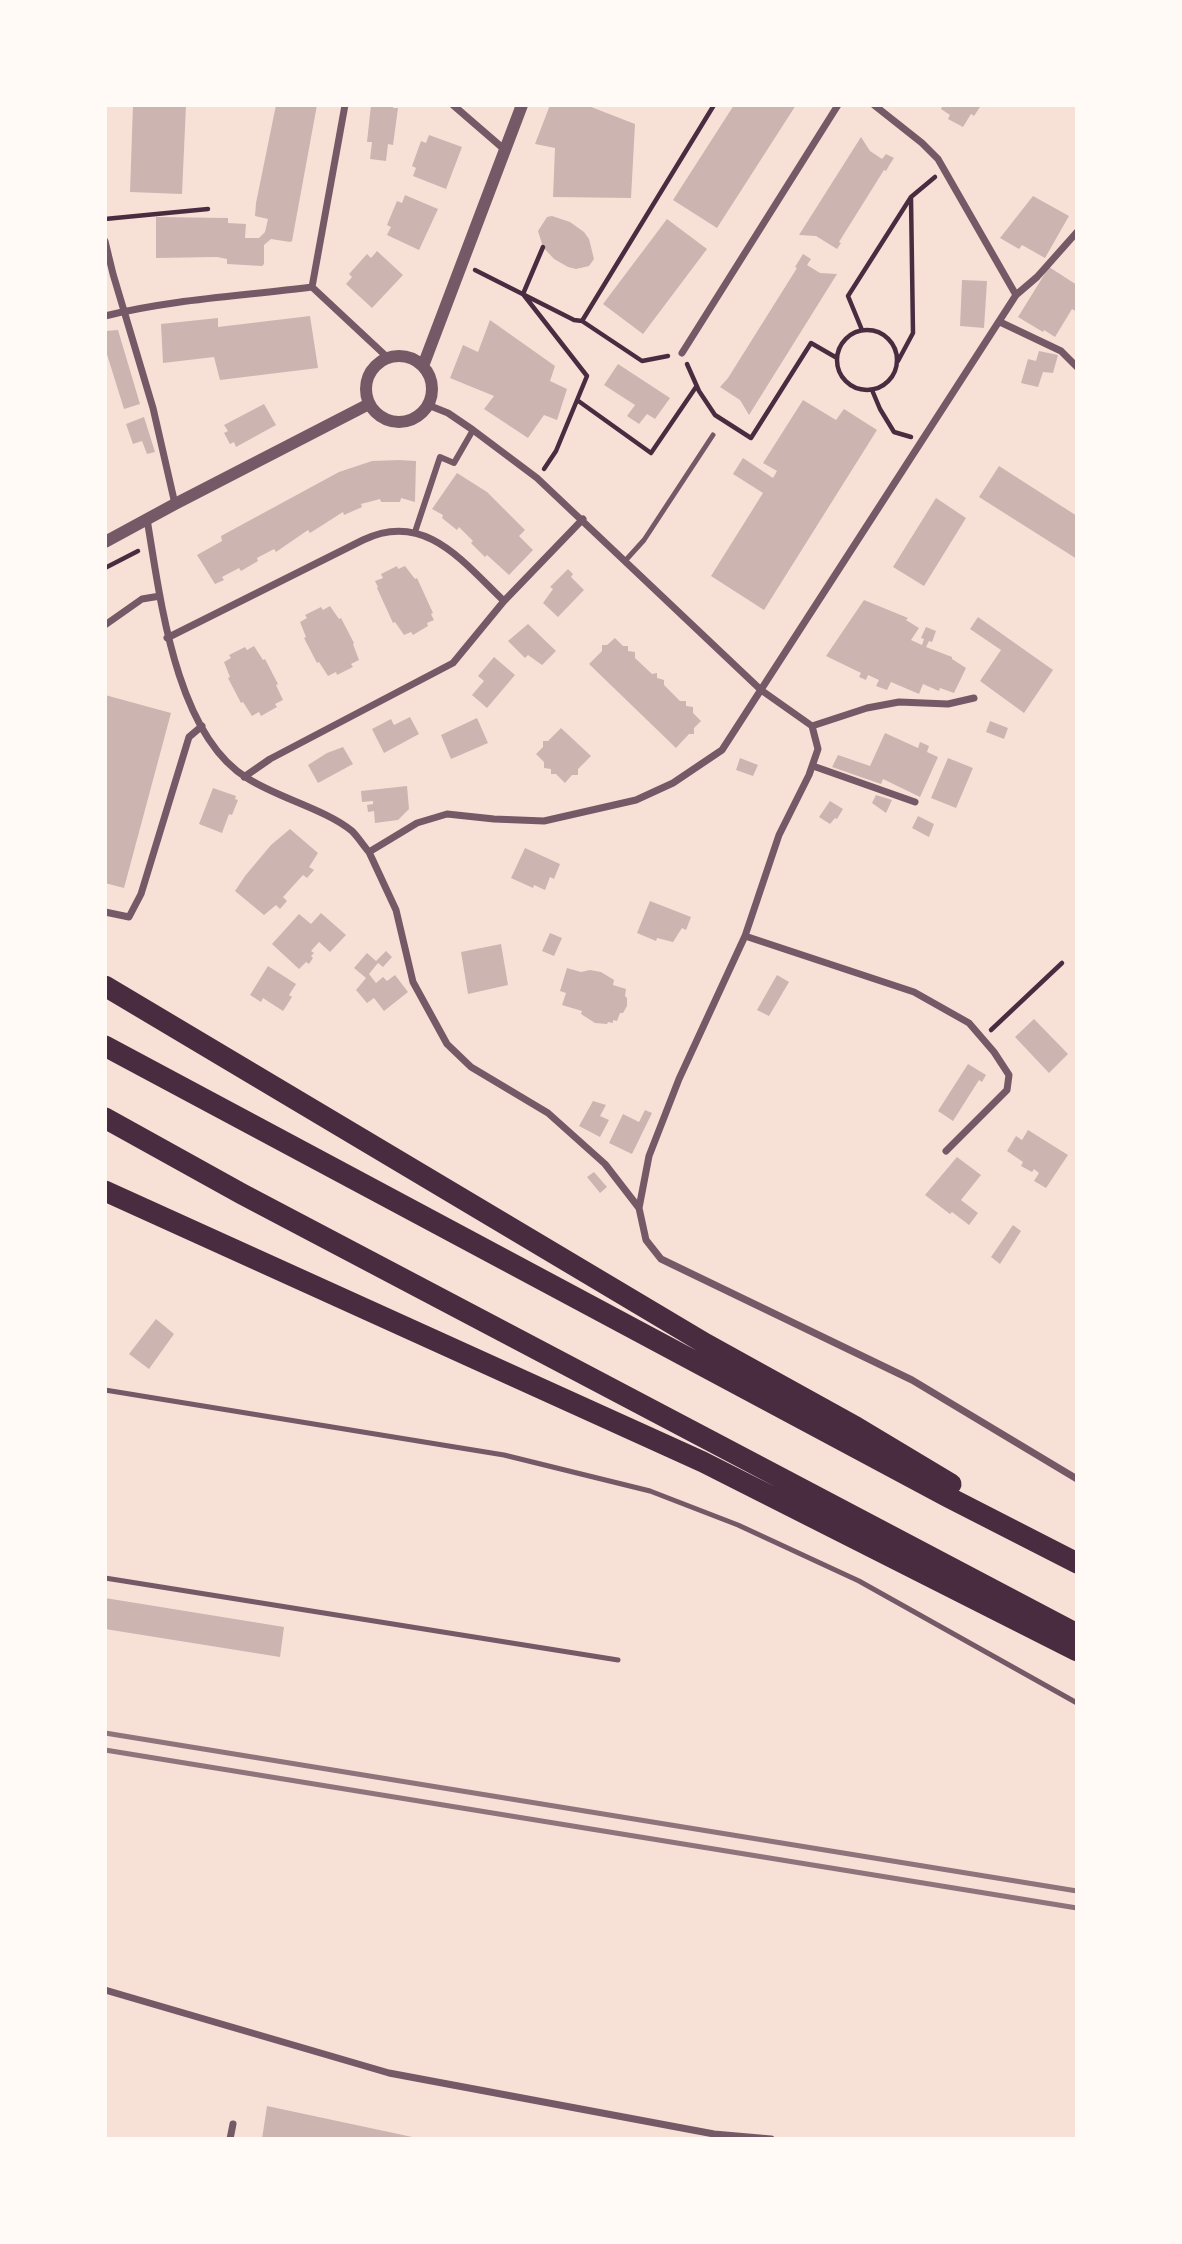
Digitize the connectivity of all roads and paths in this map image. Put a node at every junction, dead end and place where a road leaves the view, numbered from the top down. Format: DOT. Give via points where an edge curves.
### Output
graph roads {
  1 [pos="345,105"];
  2 [pos="453,105"];
  3 [pos="522,105"];
  4 [pos="713,105"];
  5 [pos="838,105"];
  6 [pos="874,105"];
  7 [pos="505,149"];
  8 [pos="944,169"];
  9 [pos="911,197"];
  10 [pos="208,209"];
  11 [pos="105,219"];
  12 [pos="1077,232"];
  13 [pos="105,241"];
  14 [pos="543,247"];
  15 [pos="462,264"];
  16 [pos="312,287"];
  17 [pos="523,294"];
  18 [pos="1016,295"];
  19 [pos="124,311"];
  20 [pos="105,316"];
  21 [pos="582,321"];
  22 [pos="1000,322"];
  23 [pos="862,330"];
  24 [pos="682,353"];
  25 [pos="387,357"];
  26 [pos="836,358"];
  27 [pos="897,362"];
  28 [pos="423,366"];
  29 [pos="1077,368"];
  30 [pos="696,386"];
  31 [pos="872,390"];
  32 [pos="577,400"];
  33 [pos="369,404"];
  34 [pos="428,405"];
  35 [pos="473,430"];
  36 [pos="713,435"];
  37 [pos="924,439"];
  38 [pos="537,478"];
  39 [pos="174,504"];
  40 [pos="147,519"];
  41 [pos="583,519"];
  42 [pos="415,532"];
  43 [pos="105,542"];
  44 [pos="151,544"];
  45 [pos="625,561"];
  46 [pos="105,568"];
  47 [pos="160,596"];
  48 [pos="504,601"];
  49 [pos="105,625"];
  50 [pos="167,638"];
  51 [pos="761,690"];
  52 [pos="974,698"];
  53 [pos="202,726"];
  54 [pos="812,726"];
  55 [pos="813,766"];
  56 [pos="244,777"];
  57 [pos="915,802"];
  58 [pos="369,852"];
  59 [pos="105,912"];
  60 [pos="745,936"];
  61 [pos="1062,963"];
  62 [pos="105,986"];
  63 [pos="982,1038"];
  64 [pos="105,1046"];
  65 [pos="105,1118"];
  66 [pos="946,1151"];
  67 [pos="105,1191"];
  68 [pos="639,1208"];
  69 [pos="105,1390"];
  70 [pos="1077,1479"];
  71 [pos="1037,1542"];
  72 [pos="1077,1563"];
  73 [pos="105,1578"];
  74 [pos="1077,1634"];
  75 [pos="1077,1651"];
  76 [pos="618,1660"];
  77 [pos="1077,1703"];
  78 [pos="105,1990"];
  79 [pos="233,2124"];
  80 [pos="230,2139"];
  81 [pos="771,2139"];
  1 -- 16 [label="street"];
  2 -- 7 [label="street"];
  3 -- 7 [label="street"];
  4 -- 21 [label="path"];
  5 -- 24 [label="street"];
  6 -- 8 [label="street" via="922,143"];
  7 -- 15 [label="street"];
  8 -- 9 [label="path"];
  8 -- 18 [label="street"];
  9 -- 23 [label="path" via="848,296"];
  9 -- 27 [label="path" via="913,333"];
  10 -- 11 [label="path"];
  12 -- 18 [label="street"];
  13 -- 19 [label="street"];
  14 -- 17 [label="path"];
  15 -- 17 [label="path"];
  15 -- 28 [label="street"];
  16 -- 19 [label="street"];
  16 -- 25 [label="street"];
  17 -- 21 [label="path"];
  17 -- 32 [label="path" via="587,376"];
  18 -- 22 [label="street"];
  19 -- 20 [label="street"];
  19 -- 39 [label="street" via="153,408"];
  21 -- 24 [label="path" via="642,361"];
  22 -- 29 [label="street" via="1061,351"];
  22 -- 37 [label="street"];
  23 -- 26 [label="path" via="847,336"];
  23 -- 27 [label="path" via="885,335"];
  24 -- 30 [label="path"];
  25 -- 28 [label="street" via="407,356"];
  25 -- 33 [label="street" via="370,371 365,393"];
  26 -- 30 [label="path" via="811,343 751,438 715,415"];
  26 -- 31 [label="path" via="845,381"];
  27 -- 31 [label="path" via="890,380"];
  28 -- 34 [label="street" via="431,380"];
  30 -- 32 [label="path" via="651,453"];
  31 -- 37 [label="path" via="894,432"];
  32 -- 38 [label="path" via="556,451"];
  33 -- 34 [label="street" via="375,413 393,422 413,419"];
  33 -- 39 [label="street"];
  34 -- 35 [label="street"];
  35 -- 38 [label="street"];
  35 -- 42 [label="street" via="454,463 440,457"];
  36 -- 45 [label="lane" via="644,540"];
  37 -- 51 [label="street"];
  38 -- 41 [label="street"];
  39 -- 40 [label="street"];
  40 -- 43 [label="street"];
  40 -- 44 [label="street"];
  41 -- 45 [label="street"];
  41 -- 48 [label="street"];
  42 -- 48 [label="street" via="448,548"];
  42 -- 50 [label="street" via="376,534"];
  44 -- 46 [label="path"];
  44 -- 47 [label="street"];
  45 -- 51 [label="street"];
  47 -- 49 [label="street" via="142,599"];
  47 -- 50 [label="street"];
  48 -- 56 [label="street" via="453,663"];
  50 -- 53 [label="street"];
  51 -- 54 [label="street"];
  51 -- 58 [label="street" via="722,750 656,792 544,821 447,814 417,823"];
  52 -- 54 [label="street" via="948,704 900,702"];
  53 -- 56 [label="street" via="215,749"];
  53 -- 59 [label="street" via="190,737 141,894 129,917"];
  54 -- 55 [label="street" via="818,749"];
  55 -- 57 [label="street"];
  55 -- 60 [label="street" via="779,835"];
  56 -- 58 [label="street" via="334,819 354,833"];
  58 -- 68 [label="street" via="396,911 412,982 447,1044 471,1067 548,1113 605,1164"];
  60 -- 63 [label="street" via="914,992 969,1023"];
  60 -- 68 [label="street" via="649,1156"];
  61 -- 63 [label="path"];
  62 -- 71 [label="highway" via="695,1338 905,1455"];
  63 -- 66 [label="street" via="1009,1075 1007,1090"];
  64 -- 71 [label="highway"];
  65 -- 74 [label="highway"];
  67 -- 75 [label="highway" via="703,1462"];
  68 -- 70 [label="street" via="646,1240 661,1259 912,1380"];
  69 -- 77 [label="lane" via="504,1455 650,1491 738,1525 859,1581"];
  71 -- 72 [label="highway"];
  73 -- 76 [label="lane"];
  78 -- 81 [label="street" via="389,2073 714,2134"];
  79 -- 80 [label="street"];
}
